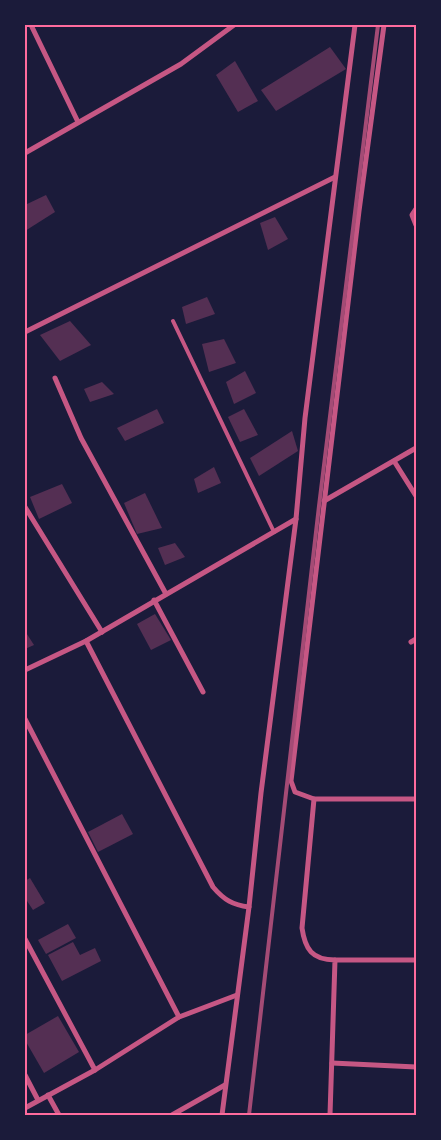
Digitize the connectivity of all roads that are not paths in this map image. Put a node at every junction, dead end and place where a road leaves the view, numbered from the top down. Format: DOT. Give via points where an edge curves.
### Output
graph roads {
  1 [pos="31,25"];
  2 [pos="234,25"];
  3 [pos="355,25"];
  4 [pos="384,25"];
  5 [pos="25,28"];
  6 [pos="78,122"];
  7 [pos="25,153"];
  8 [pos="335,177"];
  9 [pos="416,209"];
  10 [pos="416,225"];
  11 [pos="173,321"];
  12 [pos="25,332"];
  13 [pos="54,378"];
  14 [pos="416,448"];
  15 [pos="394,461"];
  16 [pos="416,496"];
  17 [pos="324,500"];
  18 [pos="25,507"];
  19 [pos="296,519"];
  20 [pos="274,532"];
  21 [pos="166,594"];
  22 [pos="154,600"];
  23 [pos="102,632"];
  24 [pos="86,641"];
  25 [pos="25,670"];
  26 [pos="203,692"];
  27 [pos="25,719"];
  28 [pos="416,799"];
  29 [pos="314,800"];
  30 [pos="249,907"];
  31 [pos="25,939"];
  32 [pos="334,960"];
  33 [pos="416,960"];
  34 [pos="237,995"];
  35 [pos="179,1017"];
  36 [pos="332,1063"];
  37 [pos="416,1067"];
  38 [pos="95,1070"];
  39 [pos="25,1075"];
  40 [pos="225,1086"];
  41 [pos="48,1095"];
  42 [pos="38,1100"];
  43 [pos="25,1108"];
  44 [pos="59,1115"];
  45 [pos="172,1115"];
  46 [pos="222,1115"];
  47 [pos="330,1115"];
  1 -- 5 [label="street"];
  1 -- 6 [label="street"];
  2 -- 6 [label="street" via="181,64"];
  3 -- 8 [label="street"];
  4 -- 17 [label="street"];
  6 -- 7 [label="street"];
  8 -- 12 [label="street"];
  8 -- 19 [label="street" via="305,418"];
  9 -- 10 [label="street" via="412,215"];
  11 -- 20 [label="lane"];
  13 -- 21 [label="street" via="81,438"];
  14 -- 15 [label="street"];
  15 -- 16 [label="street"];
  15 -- 17 [label="street"];
  17 -- 29 [label="street" via="291,781 295,792"];
  18 -- 23 [label="street"];
  19 -- 20 [label="street"];
  19 -- 30 [label="street"];
  20 -- 21 [label="street"];
  21 -- 22 [label="street"];
  22 -- 23 [label="street"];
  22 -- 26 [label="street"];
  23 -- 24 [label="street"];
  24 -- 25 [label="street"];
  24 -- 30 [label="street" via="213,887 226,901"];
  27 -- 35 [label="street"];
  28 -- 29 [label="street"];
  29 -- 32 [label="street" via="302,928 308,949 315,956"];
  30 -- 34 [label="street"];
  31 -- 38 [label="street"];
  32 -- 33 [label="street"];
  32 -- 36 [label="street"];
  34 -- 35 [label="street"];
  34 -- 40 [label="street"];
  35 -- 38 [label="street"];
  36 -- 37 [label="street"];
  36 -- 47 [label="street"];
  38 -- 41 [label="street"];
  39 -- 42 [label="street"];
  40 -- 45 [label="street"];
  40 -- 46 [label="street"];
  41 -- 42 [label="street"];
  41 -- 44 [label="street"];
  42 -- 43 [label="street"];
}
